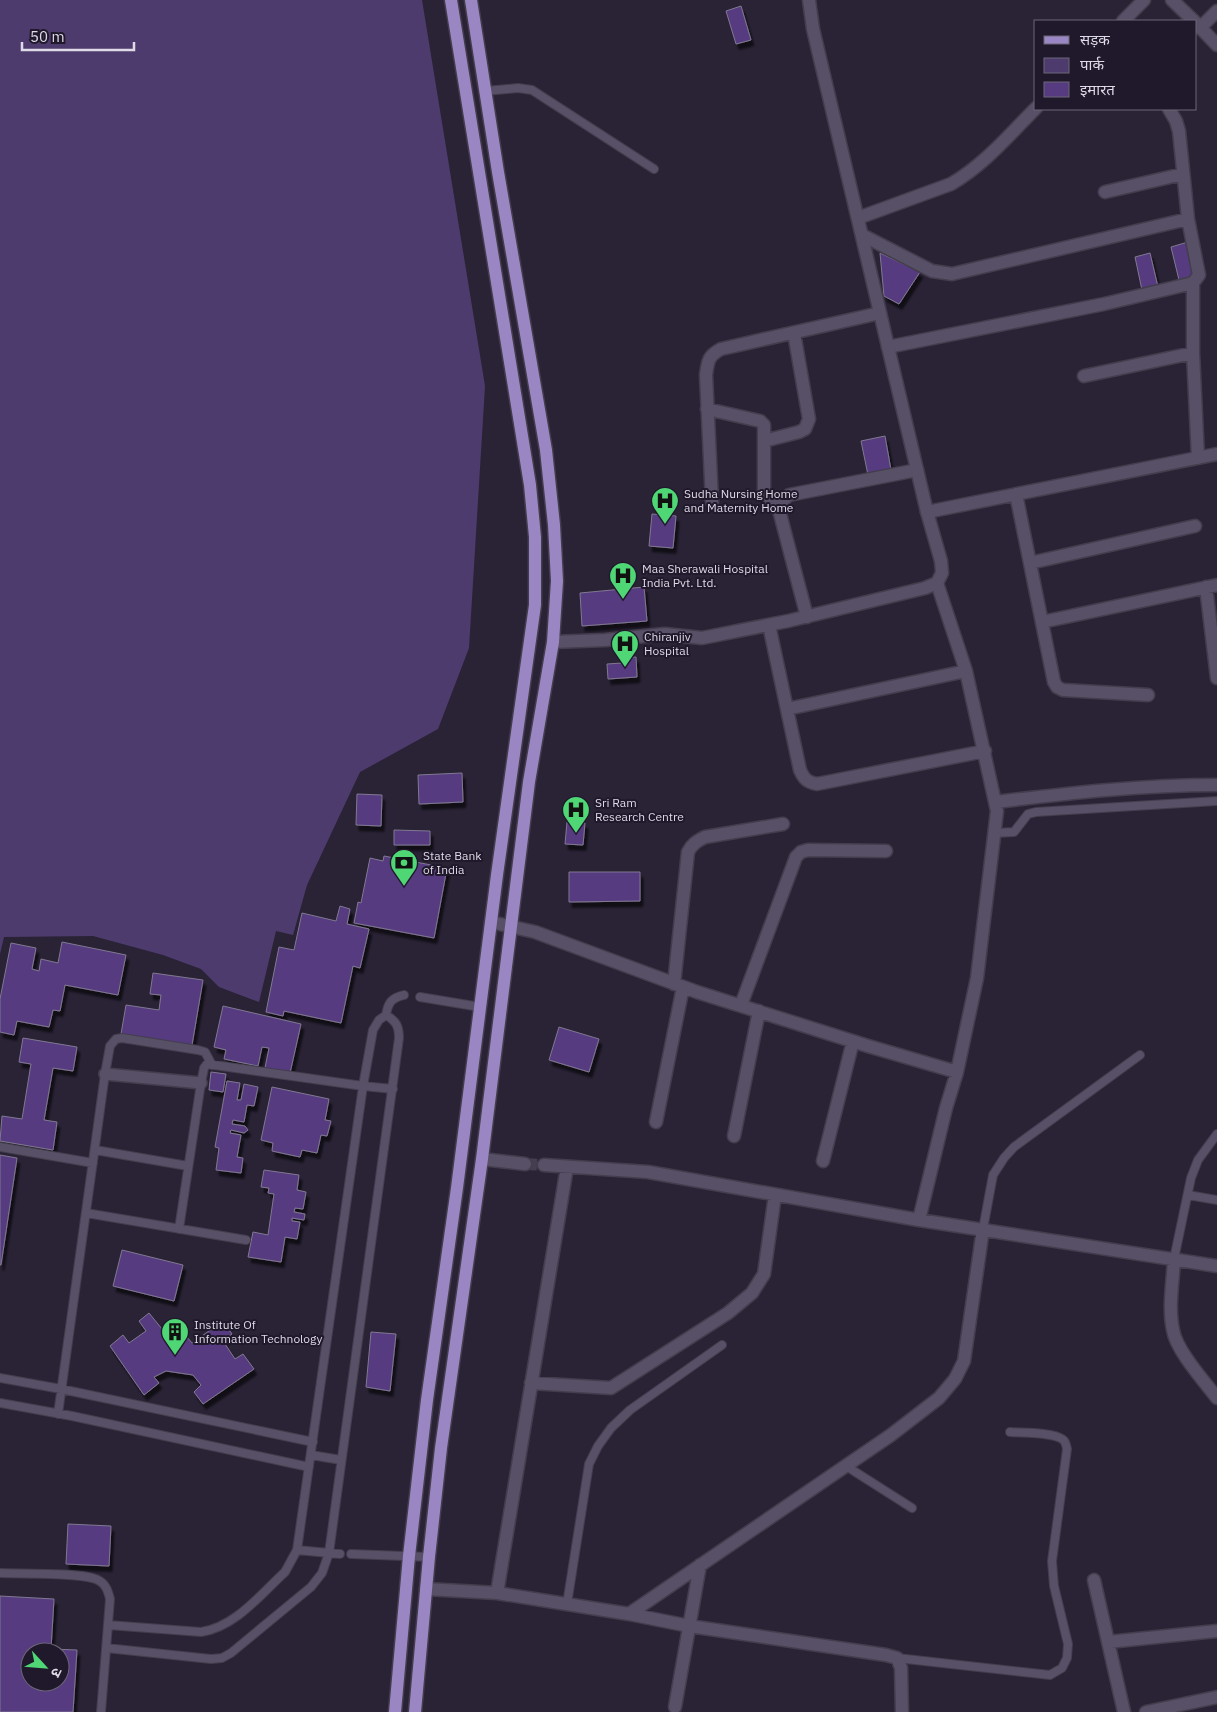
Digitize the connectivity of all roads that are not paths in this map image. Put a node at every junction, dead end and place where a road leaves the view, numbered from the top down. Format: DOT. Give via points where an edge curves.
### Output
graph roads {
  1 [pos="451,0"];
  2 [pos="471,0"];
  3 [pos="809,0"];
  4 [pos="1144,0"];
  5 [pos="1172,0"];
  6 [pos="1217,11"];
  7 [pos="1123,20"];
  8 [pos="1192,20"];
  9 [pos="1197,23"];
  10 [pos="1197,25"];
  11 [pos="1217,45"];
  12 [pos="485,91"];
  13 [pos="1034,110"];
  14 [pos="1170,110"];
  15 [pos="654,169"];
  16 [pos="1183,174"];
  17 [pos="1105,192"];
  18 [pos="858,218"];
  19 [pos="1188,219"];
  20 [pos="862,235"];
  21 [pos="1193,283"];
  22 [pos="880,313"];
  23 [pos="794,333"];
  24 [pos="888,347"];
  25 [pos="1192,353"];
  26 [pos="1084,376"];
  27 [pos="707,409"];
  28 [pos="764,441"];
  29 [pos="1217,454"];
  30 [pos="1198,458"];
  31 [pos="917,470"];
  32 [pos="1016,494"];
  33 [pos="712,502"];
  34 [pos="780,503"];
  35 [pos="927,512"];
  36 [pos="1195,526"];
  37 [pos="1030,562"];
  38 [pos="937,583"];
  39 [pos="1212,586"];
  40 [pos="807,617"];
  41 [pos="1042,622"];
  42 [pos="769,625"];
  43 [pos="553,642"];
  44 [pos="966,671"];
  45 [pos="1217,678"];
  46 [pos="1148,695"];
  47 [pos="787,709"];
  48 [pos="985,751"];
  49 [pos="1217,785"];
  50 [pos="1217,801"];
  51 [pos="996,802"];
  52 [pos="783,824"];
  53 [pos="995,834"];
  54 [pos="886,851"];
  55 [pos="491,922"];
  56 [pos="511,926"];
  57 [pos="679,985"];
  58 [pos="404,995"];
  59 [pos="420,997"];
  60 [pos="741,1005"];
  61 [pos="480,1007"];
  62 [pos="760,1011"];
  63 [pos="386,1015"];
  64 [pos="853,1041"];
  65 [pos="1140,1055"];
  66 [pos="212,1065"];
  67 [pos="957,1072"];
  68 [pos="105,1074"];
  69 [pos="201,1083"];
  70 [pos="363,1086"];
  71 [pos="393,1089"];
  72 [pos="656,1122"];
  73 [pos="1217,1134"];
  74 [pos="734,1136"];
  75 [pos="0,1147"];
  76 [pos="95,1150"];
  77 [pos="482,1160"];
  78 [pos="823,1161"];
  79 [pos="93,1163"];
  80 [pos="525,1164"];
  81 [pos="544,1165"];
  82 [pos="188,1166"];
  83 [pos="567,1167"];
  84 [pos="775,1194"];
  85 [pos="1188,1194"];
  86 [pos="1217,1200"];
  87 [pos="86,1213"];
  88 [pos="919,1220"];
  89 [pos="179,1229"];
  90 [pos="983,1229"];
  91 [pos="246,1240"];
  92 [pos="1174,1259"];
  93 [pos="1217,1266"];
  94 [pos="722,1345"];
  95 [pos="0,1378"];
  96 [pos="531,1382"];
  97 [pos="61,1389"];
  98 [pos="1217,1398"];
  99 [pos="0,1403"];
  100 [pos="58,1414"];
  101 [pos="1010,1432"];
  102 [pos="313,1442"];
  103 [pos="311,1455"];
  104 [pos="342,1460"];
  105 [pos="846,1466"];
  106 [pos="309,1467"];
  107 [pos="912,1508"];
  108 [pos="297,1550"];
  109 [pos="329,1553"];
  110 [pos="340,1554"];
  111 [pos="351,1554"];
  112 [pos="409,1556"];
  113 [pos="429,1557"];
  114 [pos="700,1565"];
  115 [pos="0,1573"];
  116 [pos="1094,1580"];
  117 [pos="426,1589"];
  118 [pos="497,1593"];
  119 [pos="567,1604"];
  120 [pos="629,1614"];
  121 [pos="108,1625"];
  122 [pos="689,1626"];
  123 [pos="1217,1631"];
  124 [pos="1108,1642"];
  125 [pos="106,1648"];
  126 [pos="897,1658"];
  127 [pos="1217,1697"];
  128 [pos="675,1707"];
  129 [pos="101,1712"];
  130 [pos="395,1712"];
  131 [pos="415,1712"];
  132 [pos="902,1712"];
  133 [pos="1124,1712"];
  134 [pos="1146,1712"];
  1 -- 55 [label="main road" via="530,485 535,536 535,605"];
  2 -- 12 [label="main road"];
  3 -- 18 [label="street"];
  4 -- 7 [label="street"];
  5 -- 8 [label="street"];
  6 -- 9 [label="street"];
  10 -- 11 [label="street"];
  12 -- 15 [label="lane" via="532,90"];
  12 -- 43 [label="main road" via="546,450 558,581"];
  13 -- 18 [label="street" via="990,155 951,184"];
  14 -- 16 [label="street" via="1179,131"];
  16 -- 17 [label="street"];
  16 -- 19 [label="street"];
  18 -- 20 [label="street"];
  19 -- 20 [label="street" via="952,274 932,271"];
  19 -- 21 [label="street" via="1199,275"];
  20 -- 22 [label="street"];
  21 -- 24 [label="street"];
  21 -- 25 [label="street"];
  22 -- 23 [label="street"];
  22 -- 24 [label="street"];
  23 -- 27 [label="street" via="721,349 712,354 706,375"];
  23 -- 28 [label="street" via="808,425 799,432"];
  24 -- 31 [label="street"];
  25 -- 26 [label="street"];
  25 -- 30 [label="street"];
  27 -- 28 [label="street" via="760,422 764,426"];
  27 -- 33 [label="street"];
  28 -- 34 [label="street" via="764,490 771,500"];
  29 -- 30 [label="street"];
  30 -- 32 [label="street"];
  31 -- 34 [label="street" via="789,496"];
  31 -- 35 [label="street"];
  32 -- 35 [label="street"];
  32 -- 37 [label="street"];
  34 -- 40 [label="street" via="779,510"];
  35 -- 38 [label="street" via="941,561 942,573"];
  36 -- 37 [label="street"];
  37 -- 41 [label="street"];
  38 -- 40 [label="street"];
  38 -- 44 [label="street"];
  39 -- 41 [label="street"];
  39 -- 45 [label="street"];
  40 -- 42 [label="street"];
  41 -- 46 [label="street" via="1057,687 1062,690"];
  42 -- 43 [label="street" via="702,638 665,634"];
  42 -- 47 [label="street"];
  43 -- 56 [label="main road" via="529,782"];
  44 -- 47 [label="street"];
  44 -- 48 [label="street"];
  47 -- 48 [label="street" via="800,770 809,783"];
  48 -- 51 [label="street"];
  49 -- 51 [label="street" via="1139,788"];
  50 -- 53 [label="lane" via="1036,812 1028,814 1014,832"];
  51 -- 53 [label="street"];
  52 -- 57 [label="street" via="705,838 691,846"];
  53 -- 67 [label="street" via="977,978"];
  54 -- 60 [label="street" via="808,850 796,857"];
  55 -- 56 [label="street"];
  55 -- 61 [label="main road"];
  56 -- 57 [label="street"];
  56 -- 77 [label="main road"];
  57 -- 60 [label="street"];
  57 -- 72 [label="street"];
  58 -- 63 [label="lane" via="394,997 388,1004"];
  59 -- 61 [label="lane"];
  60 -- 62 [label="street"];
  61 -- 112 [label="main road"];
  62 -- 64 [label="street"];
  62 -- 74 [label="street"];
  63 -- 70 [label="lane" via="373,1030"];
  63 -- 71 [label="lane" via="396,1021 399,1030"];
  64 -- 67 [label="street"];
  64 -- 78 [label="street"];
  65 -- 90 [label="lane" via="1014,1147 1004,1158 993,1175"];
  66 -- 68 [label="lane" via="205,1052 122,1038 110,1046"];
  66 -- 69 [label="lane" via="207,1064 204,1068"];
  66 -- 70 [label="lane"];
  67 -- 88 [label="street"];
  68 -- 69 [label="street"];
  68 -- 76 [label="lane"];
  69 -- 82 [label="lane"];
  70 -- 71 [label="lane"];
  70 -- 102 [label="lane"];
  71 -- 104 [label="lane"];
  73 -- 85 [label="lane" via="1198,1160"];
  75 -- 79 [label="lane"];
  76 -- 79 [label="lane"];
  76 -- 82 [label="lane"];
  77 -- 80 [label="street"];
  77 -- 113 [label="main road" via="441,1448"];
  79 -- 87 [label="lane"];
  81 -- 83 [label="street"];
  82 -- 89 [label="lane"];
  83 -- 84 [label="street" via="648,1172"];
  83 -- 96 [label="street"];
  84 -- 88 [label="street"];
  84 -- 96 [label="street" via="764,1274 752,1293 728,1313 611,1388"];
  85 -- 86 [label="lane"];
  85 -- 92 [label="lane"];
  87 -- 89 [label="lane"];
  87 -- 97 [label="lane"];
  88 -- 90 [label="street"];
  89 -- 91 [label="lane"];
  90 -- 92 [label="street"];
  90 -- 105 [label="street" via="964,1361 955,1379 939,1398"];
  92 -- 93 [label="street"];
  92 -- 98 [label="street" via="1170,1311 1173,1332"];
  94 -- 119 [label="lane" via="630,1410 598,1446 589,1464"];
  95 -- 97 [label="lane"];
  96 -- 118 [label="street"];
  97 -- 100 [label="lane"];
  97 -- 102 [label="lane"];
  99 -- 100 [label="lane"];
  100 -- 106 [label="lane"];
  101 -- 126 [label="lane" via="1062,1438 1068,1449 1052,1561 1054,1586 1068,1644 1067,1658 1062,1668 1050,1675"];
  102 -- 103 [label="lane"];
  103 -- 104 [label="lane"];
  103 -- 106 [label="lane"];
  104 -- 109 [label="lane"];
  105 -- 107 [label="lane"];
  105 -- 114 [label="street"];
  106 -- 108 [label="lane"];
  108 -- 109 [label="lane"];
  108 -- 121 [label="lane" via="285,1572 230,1622 215,1630 201,1632"];
  109 -- 110 [label="lane"];
  109 -- 125 [label="lane" via="322,1573 311,1586 231,1654 222,1658"];
  111 -- 112 [label="lane"];
  112 -- 113 [label="lane"];
  112 -- 130 [label="main road"];
  113 -- 117 [label="main road"];
  114 -- 120 [label="street"];
  114 -- 122 [label="street"];
  115 -- 121 [label="lane" via="84,1576 98,1580 106,1586 110,1599"];
  116 -- 124 [label="street"];
  117 -- 118 [label="street"];
  117 -- 131 [label="main road"];
  118 -- 119 [label="street"];
  119 -- 120 [label="street"];
  120 -- 122 [label="street"];
  121 -- 125 [label="lane"];
  122 -- 126 [label="street"];
  122 -- 128 [label="street"];
  123 -- 124 [label="street"];
  124 -- 133 [label="street"];
  125 -- 129 [label="lane"];
  126 -- 132 [label="street" via="901,1668"];
  127 -- 134 [label="street"];
}
